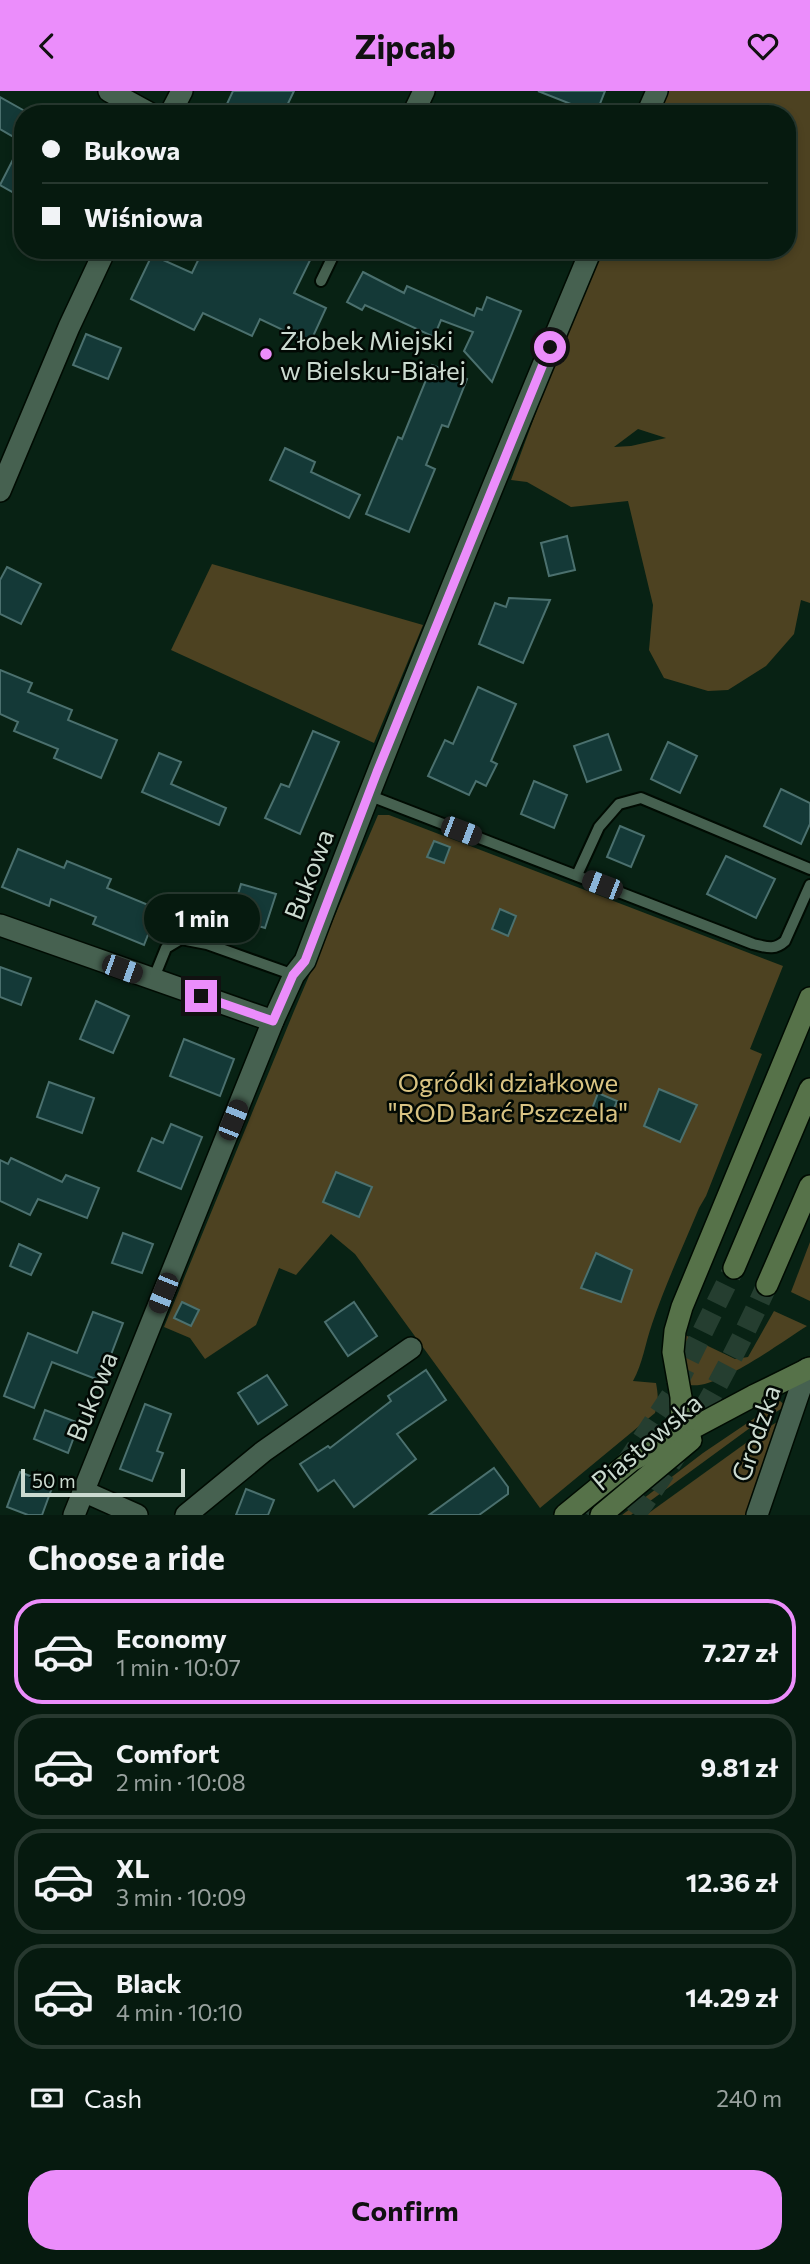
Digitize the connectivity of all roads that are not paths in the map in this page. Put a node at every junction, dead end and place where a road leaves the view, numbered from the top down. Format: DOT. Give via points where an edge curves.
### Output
graph roads {
  1 [pos="109,91"];
  2 [pos="135,105"];
  3 [pos="101,259"];
  4 [pos="332,259"];
  5 [pos="586,259"];
  6 [pos="321,281"];
  7 [pos="0,491"];
  8 [pos="368,795"];
  9 [pos="810,869"];
  10 [pos="577,876"];
  11 [pos="810,885"];
  12 [pos="0,925"];
  13 [pos="293,975"];
  14 [pos="153,980"];
  15 [pos="810,998"];
  16 [pos="273,1021"];
  17 [pos="810,1089"];
  18 [pos="810,1186"];
  19 [pos="734,1268"];
  20 [pos="768,1285"];
  21 [pos="411,1348"];
  22 [pos="809,1368"];
  23 [pos="727,1411"];
  24 [pos="682,1434"];
  25 [pos="83,1491"];
  26 [pos="74,1515"];
  27 [pos="137,1515"];
  28 [pos="186,1515"];
  29 [pos="565,1515"];
  30 [pos="601,1515"];
  31 [pos="757,1515"];
  1 -- 2 [label="street"];
  3 -- 7 [label="street"];
  4 -- 6 [label="lane"];
  5 -- 8 [label="street, Bukowa"];
  8 -- 10 [label="lane"];
  8 -- 13 [label="street, Bukowa" via="305,961"];
  9 -- 10 [label="lane" via="641,798 619,804 599,827"];
  10 -- 11 [label="lane" via="772,949 785,941"];
  12 -- 14 [label="street"];
  13 -- 14 [label="lane" via="181,939 166,948"];
  13 -- 16 [label="street, Bukowa"];
  14 -- 16 [label="street"];
  15 -- 24 [label="main road" via="678,1319 673,1352"];
  16 -- 25 [label="street, Bukowa"];
  17 -- 19 [label="main road"];
  18 -- 20 [label="main road"];
  21 -- 28 [label="street" via="264,1451"];
  22 -- 23 [label="main road, Piastowska"];
  22 -- 31 [label="street, Grodzka"];
  23 -- 24 [label="main road, Piastowska"];
  23 -- 30 [label="main road, Piastowska"];
  24 -- 29 [label="main road, Piastowska" via="631,1461"];
  25 -- 26 [label="street, Bukowa"];
  25 -- 27 [label="street"];
}
